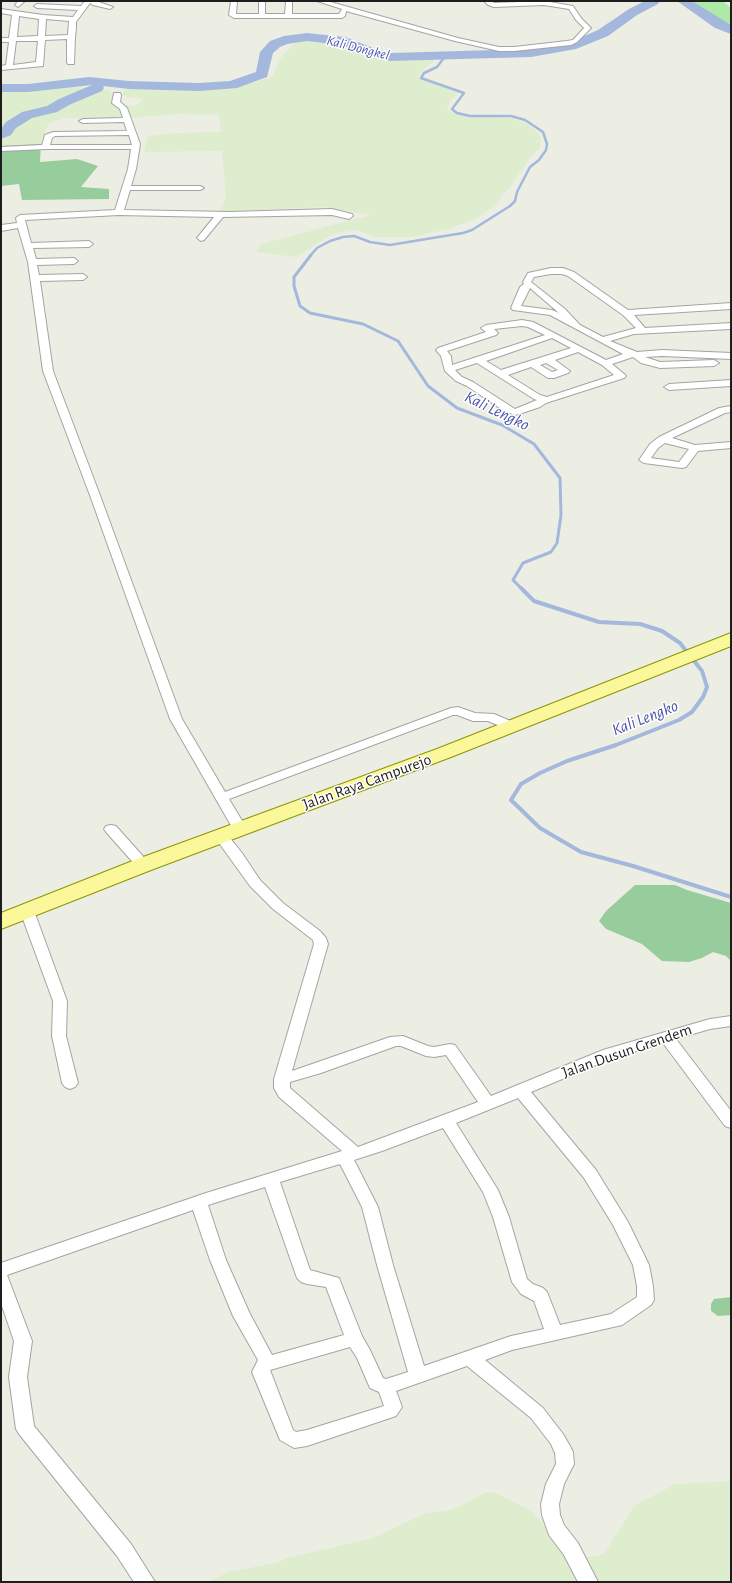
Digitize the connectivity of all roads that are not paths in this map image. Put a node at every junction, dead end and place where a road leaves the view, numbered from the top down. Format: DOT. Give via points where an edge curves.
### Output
graph roads {
  1 [pos="88,1"];
  2 [pos="92,1"];
  3 [pos="234,1"];
  4 [pos="262,1"];
  5 [pos="289,1"];
  6 [pos="317,1"];
  7 [pos="320,1"];
  8 [pos="487,1"];
  9 [pos="37,6"];
  10 [pos="110,7"];
  11 [pos="82,8"];
  12 [pos="1,11"];
  13 [pos="342,11"];
  14 [pos="16,14"];
  15 [pos="262,16"];
  16 [pos="288,16"];
  17 [pos="315,16"];
  18 [pos="43,17"];
  19 [pos="74,19"];
  20 [pos="71,37"];
  21 [pos="13,39"];
  22 [pos="41,39"];
  23 [pos="1,40"];
  24 [pos="72,62"];
  25 [pos="1,68"];
  26 [pos="9,68"];
  27 [pos="117,95"];
  28 [pos="127,120"];
  29 [pos="83,121"];
  30 [pos="133,133"];
  31 [pos="46,147"];
  32 [pos="135,147"];
  33 [pos="1,149"];
  34 [pos="126,188"];
  35 [pos="200,188"];
  36 [pos="12,212"];
  37 [pos="119,212"];
  38 [pos="220,215"];
  39 [pos="349,216"];
  40 [pos="21,222"];
  41 [pos="1,228"];
  42 [pos="201,238"];
  43 [pos="89,244"];
  44 [pos="28,246"];
  45 [pos="74,260"];
  46 [pos="32,262"];
  47 [pos="84,277"];
  48 [pos="34,278"];
  49 [pos="528,285"];
  50 [pos="731,306"];
  51 [pos="516,308"];
  52 [pos="554,309"];
  53 [pos="626,313"];
  54 [pos="510,325"];
  55 [pos="731,326"];
  56 [pos="659,330"];
  57 [pos="643,331"];
  58 [pos="731,335"];
  59 [pos="553,336"];
  60 [pos="602,340"];
  61 [pos="579,349"];
  62 [pos="634,354"];
  63 [pos="731,356"];
  64 [pos="547,359"];
  65 [pos="478,360"];
  66 [pos="731,362"];
  67 [pos="605,363"];
  68 [pos="532,364"];
  69 [pos="448,369"];
  70 [pos="500,374"];
  71 [pos="686,375"];
  72 [pos="731,383"];
  73 [pos="669,387"];
  74 [pos="542,399"];
  75 [pos="731,409"];
  76 [pos="682,431"];
  77 [pos="663,440"];
  78 [pos="731,444"];
  79 [pos="695,448"];
  80 [pos="731,639"];
  81 [pos="511,726"];
  82 [pos="222,798"];
  83 [pos="111,829"];
  84 [pos="240,829"];
  85 [pos="221,836"];
  86 [pos="144,865"];
  87 [pos="27,911"];
  88 [pos="1,921"];
  89 [pos="731,1021"];
  90 [pos="666,1037"];
  91 [pos="282,1079"];
  92 [pos="70,1083"];
  93 [pos="520,1090"];
  94 [pos="484,1105"];
  95 [pos="446,1120"];
  96 [pos="731,1122"];
  97 [pos="350,1155"];
  98 [pos="271,1180"];
  99 [pos="199,1202"];
  100 [pos="1,1270"];
  101 [pos="1,1279"];
  102 [pos="555,1334"];
  103 [pos="354,1339"];
  104 [pos="469,1357"];
  105 [pos="268,1363"];
  106 [pos="418,1375"];
  107 [pos="386,1387"];
  108 [pos="145,1582"];
  109 [pos="588,1582"];
  1 -- 11 [label="street"];
  2 -- 10 [label="street"];
  3 -- 15 [label="street" via="233,16"];
  4 -- 15 [label="street"];
  5 -- 16 [label="street"];
  6 -- 17 [label="street"];
  7 -- 8 [label="street" via="457,40 499,48 568,43 575,41 588,28 574,15 571,7 542,2 494,5"];
  9 -- 11 [label="street"];
  11 -- 19 [label="street"];
  12 -- 14 [label="street"];
  13 -- 17 [label="street" via="342,16"];
  14 -- 18 [label="street"];
  14 -- 21 [label="street"];
  15 -- 16 [label="street"];
  16 -- 17 [label="street"];
  18 -- 19 [label="street"];
  18 -- 22 [label="street"];
  19 -- 20 [label="street"];
  20 -- 22 [label="street"];
  20 -- 24 [label="street"];
  21 -- 22 [label="street"];
  21 -- 23 [label="street"];
  21 -- 26 [label="street"];
  22 -- 26 [label="street" via="40,64"];
  25 -- 26 [label="street"];
  27 -- 28 [label="street" via="116,102 123,108"];
  28 -- 29 [label="street"];
  28 -- 30 [label="street"];
  30 -- 31 [label="street" via="52,134 48,137"];
  30 -- 32 [label="street"];
  31 -- 32 [label="street"];
  31 -- 33 [label="street"];
  32 -- 34 [label="street"];
  34 -- 35 [label="street"];
  34 -- 37 [label="street"];
  36 -- 40 [label="street"];
  37 -- 38 [label="street"];
  37 -- 40 [label="street"];
  38 -- 39 [label="street" via="333,212"];
  38 -- 42 [label="street"];
  40 -- 41 [label="street"];
  40 -- 44 [label="street"];
  43 -- 44 [label="street"];
  44 -- 46 [label="street"];
  45 -- 46 [label="street"];
  46 -- 48 [label="street"];
  47 -- 48 [label="street"];
  48 -- 82 [label="street" via="48,371 176,719"];
  49 -- 51 [label="street"];
  49 -- 52 [label="street" via="531,285"];
  49 -- 53 [label="street" via="531,275 563,271"];
  50 -- 53 [label="street"];
  51 -- 52 [label="street"];
  51 -- 54 [label="street"];
  52 -- 60 [label="street" via="577,327"];
  53 -- 57 [label="street"];
  54 -- 59 [label="street" via="530,324"];
  54 -- 69 [label="street" via="486,328 493,333 441,350 446,356"];
  55 -- 56 [label="street"];
  56 -- 57 [label="street"];
  56 -- 58 [label="street"];
  57 -- 60 [label="street"];
  59 -- 61 [label="street"];
  59 -- 65 [label="street"];
  60 -- 62 [label="street"];
  61 -- 64 [label="street"];
  61 -- 67 [label="street"];
  62 -- 63 [label="street"];
  62 -- 67 [label="street"];
  62 -- 71 [label="street" via="644,361"];
  64 -- 68 [label="street"];
  64 -- 68 [label="street" via="565,371 551,376"];
  65 -- 69 [label="street"];
  65 -- 70 [label="street"];
  66 -- 71 [label="street"];
  67 -- 74 [label="street" via="621,376 547,400"];
  68 -- 70 [label="street"];
  69 -- 74 [label="street" via="459,379 515,412 536,405"];
  70 -- 74 [label="street"];
  71 -- 72 [label="street"];
  71 -- 73 [label="street"];
  75 -- 76 [label="street" via="723,410"];
  76 -- 77 [label="street"];
  76 -- 79 [label="street"];
  77 -- 79 [label="street"];
  77 -- 79 [label="street" via="654,446 644,460 682,465"];
  78 -- 79 [label="street"];
  80 -- 81 [label="main road, Jalan Raya Campurejo"];
  81 -- 82 [label="street" via="490,717 473,717 458,711 451,712"];
  81 -- 84 [label="main road, Jalan Raya Campurejo"];
  82 -- 84 [label="street"];
  83 -- 86 [label="street"];
  84 -- 85 [label="main road, Jalan Raya Campurejo"];
  85 -- 86 [label="main road, Jalan Raya Campurejo"];
  85 -- 91 [label="street" via="255,882 278,906 320,938 321,944"];
  86 -- 87 [label="main road, Jalan Raya Campurejo"];
  87 -- 88 [label="main road, Jalan Raya Campurejo"];
  87 -- 92 [label="street" via="60,1002 59,1036"];
  89 -- 90 [label="street, Jalan Dusun Grendem" via="710,1024"];
  90 -- 93 [label="street, Jalan Dusun Grendem" via="608,1054"];
  90 -- 96 [label="street"];
  91 -- 94 [label="street" via="395,1041 403,1041 426,1051 450,1049"];
  91 -- 97 [label="street" via="284,1093"];
  93 -- 94 [label="street, Jalan Dusun Grendem"];
  93 -- 102 [label="street" via="590,1174 620,1222 641,1265 645,1286 645,1300 616,1320"];
  94 -- 95 [label="street, Jalan Dusun Grendem"];
  95 -- 97 [label="street, Jalan Dusun Grendem"];
  95 -- 102 [label="street" via="490,1190 501,1216 520,1282 541,1297"];
  97 -- 98 [label="street, Jalan Dusun Grendem"];
  97 -- 106 [label="street" via="370,1207 384,1264"];
  98 -- 99 [label="street, Jalan Dusun Grendem"];
  98 -- 103 [label="street" via="303,1273 307,1277 333,1283"];
  99 -- 100 [label="street, Jalan Dusun Grendem"];
  99 -- 105 [label="street" via="218,1260 242,1316"];
  101 -- 108 [label="street" via="23,1341 18,1377 25,1430 124,1550"];
  102 -- 104 [label="street" via="511,1343"];
  103 -- 105 [label="street"];
  103 -- 107 [label="street" via="376,1383"];
  104 -- 106 [label="street"];
  104 -- 109 [label="street" via="538,1413 564,1452 565,1464 555,1484 550,1504 551,1515 556,1529 571,1549"];
  105 -- 107 [label="street" via="263,1366 261,1372 286,1435 294,1440 390,1411 394,1407"];
  106 -- 107 [label="street"];
}
